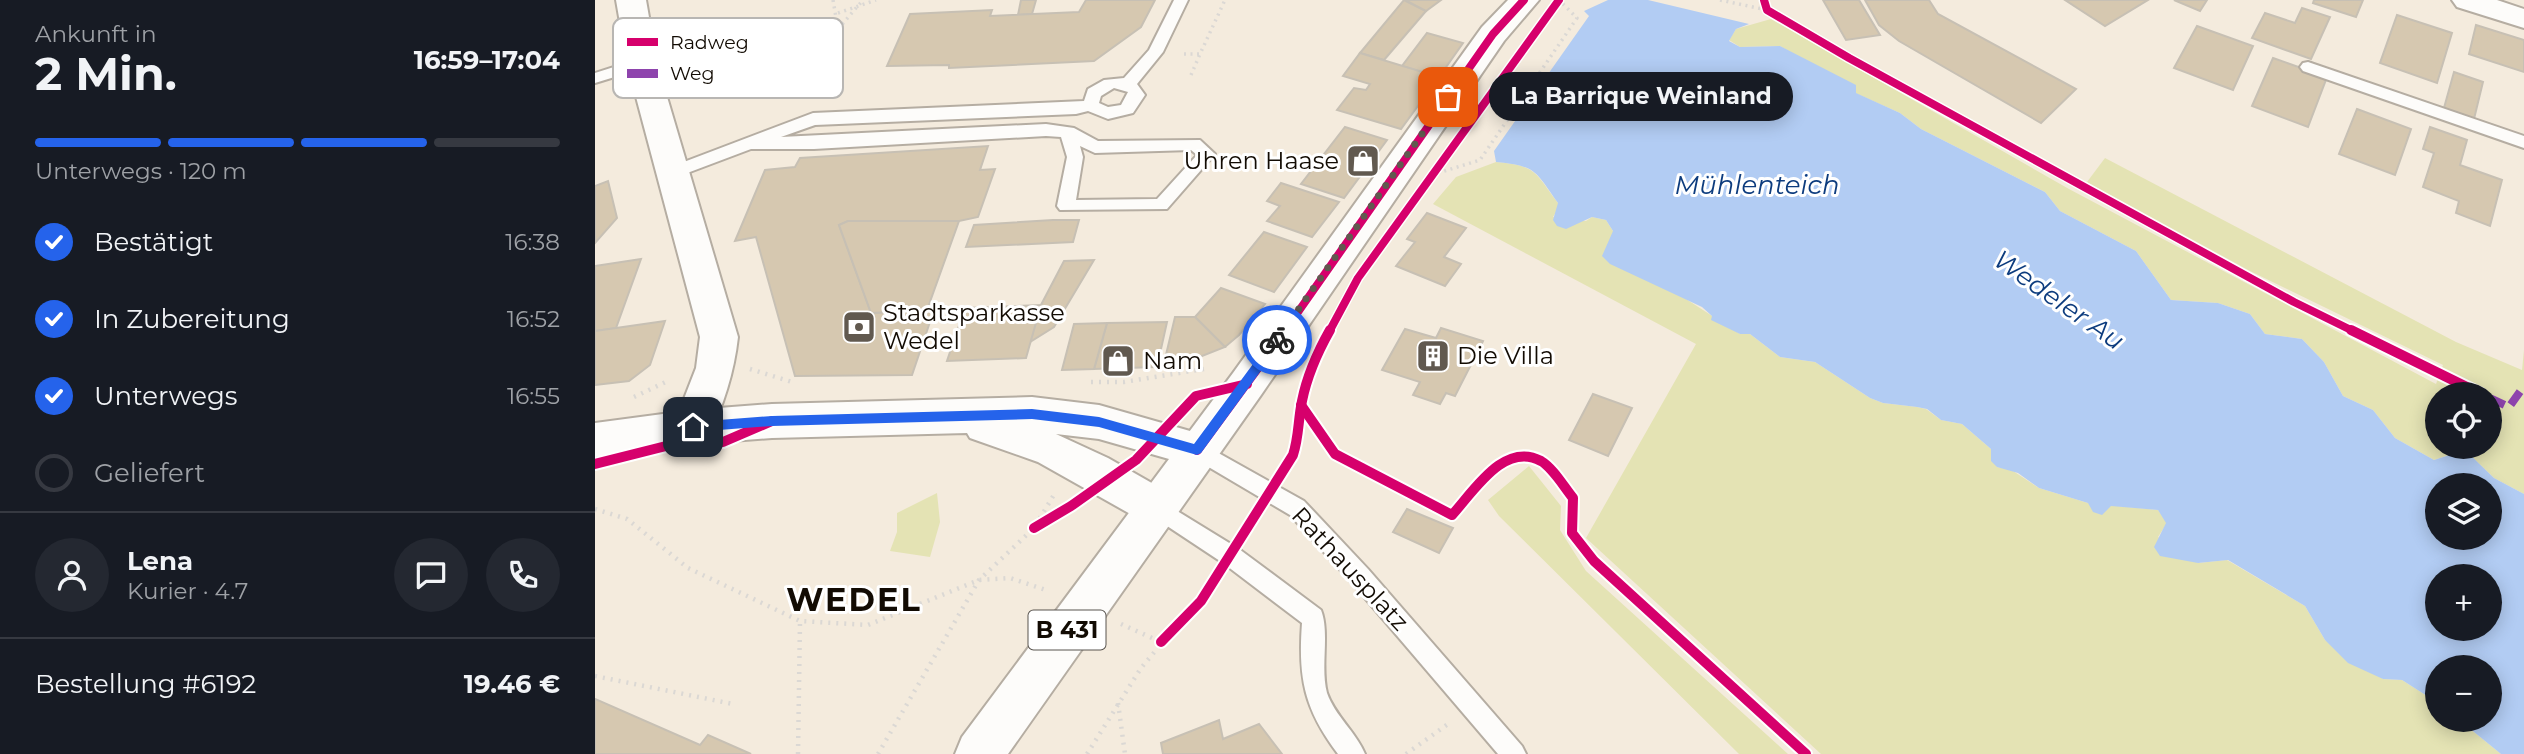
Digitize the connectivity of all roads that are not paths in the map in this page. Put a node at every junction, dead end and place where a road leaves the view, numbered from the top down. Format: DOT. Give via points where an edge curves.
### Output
graph roads {
  1 [pos="631,0"];
  2 [pos="1181,0"];
  3 [pos="1524,0"];
  4 [pos="2467,0"];
  5 [pos="634,18"];
  6 [pos="2524,19"];
  7 [pos="2308,67"];
  8 [pos="613,72"];
  9 [pos="595,78"];
  10 [pos="1128,84"];
  11 [pos="652,98"];
  12 [pos="1091,105"];
  13 [pos="1068,132"];
  14 [pos="2524,142"];
  15 [pos="750,143"];
  16 [pos="674,172"];
  17 [pos="942,415"];
  18 [pos="693,427"];
  19 [pos="595,440"];
  20 [pos="1197,450"];
  21 [pos="1156,507"];
  22 [pos="979,754"];
  23 [pos="1353,754"];
  24 [pos="1514,754"];
  1 -- 5 [label="street"];
  2 -- 10 [label="lane" via="1155,52"];
  3 -- 20 [label="street, B 431" via="1493,34"];
  4 -- 6 [label="street"];
  7 -- 14 [label="lane"];
  8 -- 9 [label="lane"];
  10 -- 12 [label="lane" via="1101,87 1090,99"];
  10 -- 12 [label="lane" via="1137,95 1127,109 1105,113"];
  11 -- 16 [label="street"];
  12 -- 15 [label="lane" via="813,119"];
  13 -- 13 [label="lane" via="1075,156 1066,206 1161,205 1207,154 1194,144 1095,147"];
  13 -- 15 [label="lane"];
  15 -- 16 [label="lane"];
  16 -- 18 [label="street" via="719,337 715,368"];
  17 -- 18 [label="street, Rathausplatz"];
  17 -- 20 [label="street, Rathausplatz" via="1060,415"];
  17 -- 21 [label="street, Rathausplatz" via="1025,437 1076,460"];
  18 -- 19 [label="street, Rathausplatz"];
  20 -- 21 [label="street, B 431"];
  20 -- 24 [label="lane, Rathausplatz" via="1297,508"];
  21 -- 22 [label="street, B 431"];
  21 -- 23 [label="lane, Rathausplatz" via="1313,618 1310,670 1314,692"];
}
